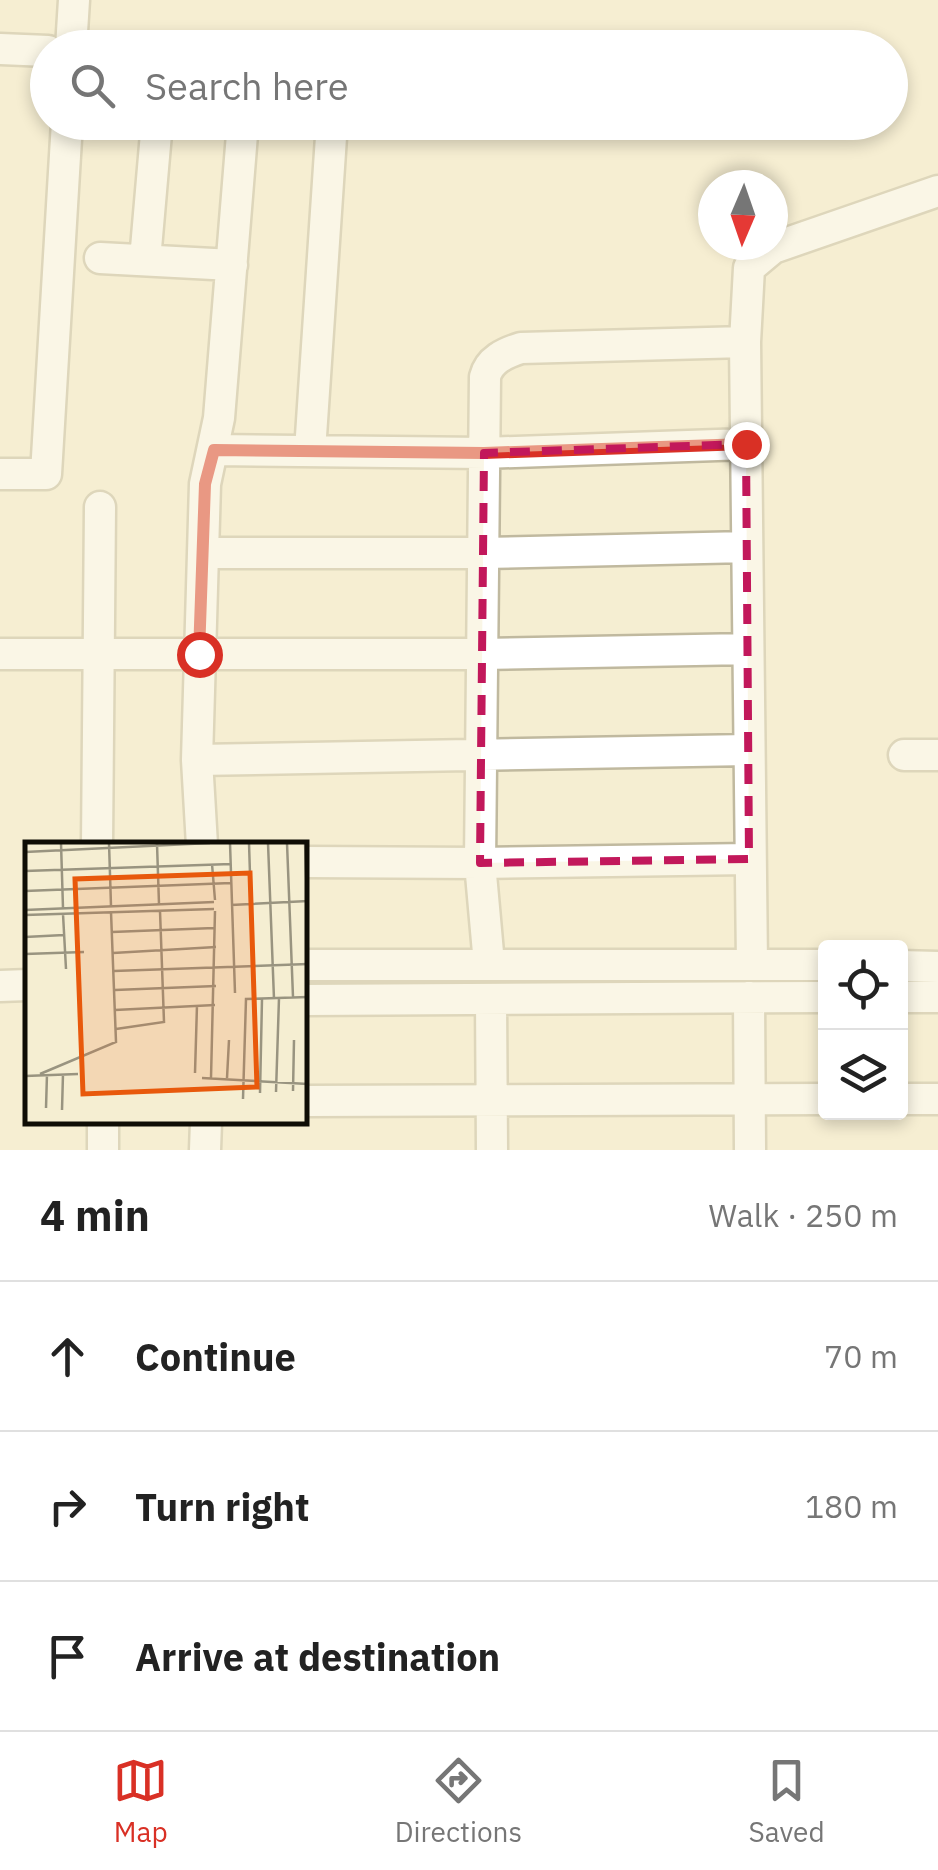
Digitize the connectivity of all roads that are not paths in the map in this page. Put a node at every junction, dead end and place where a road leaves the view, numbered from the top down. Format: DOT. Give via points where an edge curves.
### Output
graph roads {
  1 [pos="74,0"];
  2 [pos="73,30"];
  3 [pos="0,48"];
  4 [pos="30,50"];
  5 [pos="66,140"];
  6 [pos="155,140"];
  7 [pos="242,140"];
  8 [pos="331,140"];
  9 [pos="938,191"];
  10 [pos="100,258"];
  11 [pos="145,260"];
  12 [pos="232,265"];
  13 [pos="746,342"];
  14 [pos="746,444"];
  15 [pos="214,450"];
  16 [pos="310,451"];
  17 [pos="484,453"];
  18 [pos="0,474"];
  19 [pos="100,507"];
  20 [pos="747,546"];
  21 [pos="203,553"];
  22 [pos="483,554"];
  23 [pos="748,650"];
  24 [pos="0,654"];
  25 [pos="99,654"];
  26 [pos="199,654"];
  27 [pos="482,654"];
  28 [pos="748,750"];
  29 [pos="904,755"];
  30 [pos="481,756"];
  31 [pos="938,756"];
  32 [pos="198,760"];
  33 [pos="97,842"];
  34 [pos="202,842"];
  35 [pos="749,859"];
  36 [pos="308,862"];
  37 [pos="480,864"];
  38 [pos="488,964"];
  39 [pos="308,965"];
  40 [pos="752,965"];
  41 [pos="818,966"];
  42 [pos="908,966"];
  43 [pos="938,967"];
  44 [pos="25,985"];
  45 [pos="0,986"];
  46 [pos="938,996"];
  47 [pos="749,997"];
  48 [pos="818,997"];
  49 [pos="908,997"];
  50 [pos="492,999"];
  51 [pos="308,1000"];
  52 [pos="818,1099"];
  53 [pos="908,1099"];
  54 [pos="938,1099"];
  55 [pos="492,1100"];
  56 [pos="750,1100"];
  57 [pos="308,1102"];
  58 [pos="103,1125"];
  59 [pos="206,1125"];
  60 [pos="102,1150"];
  61 [pos="205,1150"];
  62 [pos="492,1150"];
  63 [pos="750,1150"];
  1 -- 2 [label="street"];
  3 -- 4 [label="street"];
  5 -- 18 [label="street" via="46,474"];
  6 -- 11 [label="street"];
  7 -- 12 [label="street"];
  8 -- 16 [label="street"];
  9 -- 13 [label="street" via="759,257 746,280"];
  10 -- 11 [label="street"];
  11 -- 12 [label="street"];
  12 -- 15 [label="street"];
  13 -- 14 [label="street"];
  13 -- 17 [label="street" via="507,352 485,377"];
  14 -- 17 [label="street"];
  14 -- 20 [label="street"];
  15 -- 16 [label="street"];
  15 -- 21 [label="street" via="205,484"];
  16 -- 17 [label="street"];
  17 -- 22 [label="street"];
  19 -- 25 [label="street"];
  20 -- 22 [label="street"];
  20 -- 23 [label="street"];
  21 -- 22 [label="street"];
  21 -- 26 [label="street"];
  22 -- 27 [label="street"];
  23 -- 27 [label="street"];
  23 -- 28 [label="street"];
  24 -- 25 [label="street"];
  25 -- 26 [label="street"];
  25 -- 33 [label="street"];
  26 -- 27 [label="street"];
  26 -- 32 [label="street"];
  27 -- 30 [label="street"];
  28 -- 30 [label="street"];
  28 -- 35 [label="street"];
  29 -- 31 [label="street"];
  30 -- 32 [label="street"];
  30 -- 37 [label="street"];
  32 -- 34 [label="street"];
  35 -- 37 [label="street"];
  35 -- 40 [label="street"];
  36 -- 37 [label="street"];
  37 -- 38 [label="street"];
  38 -- 39 [label="street"];
  38 -- 40 [label="street"];
  40 -- 41 [label="street"];
  42 -- 43 [label="street"];
  44 -- 45 [label="street"];
  46 -- 49 [label="street"];
  47 -- 48 [label="street"];
  47 -- 50 [label="street"];
  47 -- 56 [label="street"];
  50 -- 51 [label="street"];
  50 -- 55 [label="street"];
  52 -- 56 [label="street"];
  53 -- 54 [label="street"];
  55 -- 56 [label="street"];
  55 -- 57 [label="street"];
  55 -- 62 [label="street"];
  56 -- 63 [label="street"];
  58 -- 60 [label="street"];
  59 -- 61 [label="street"];
}
